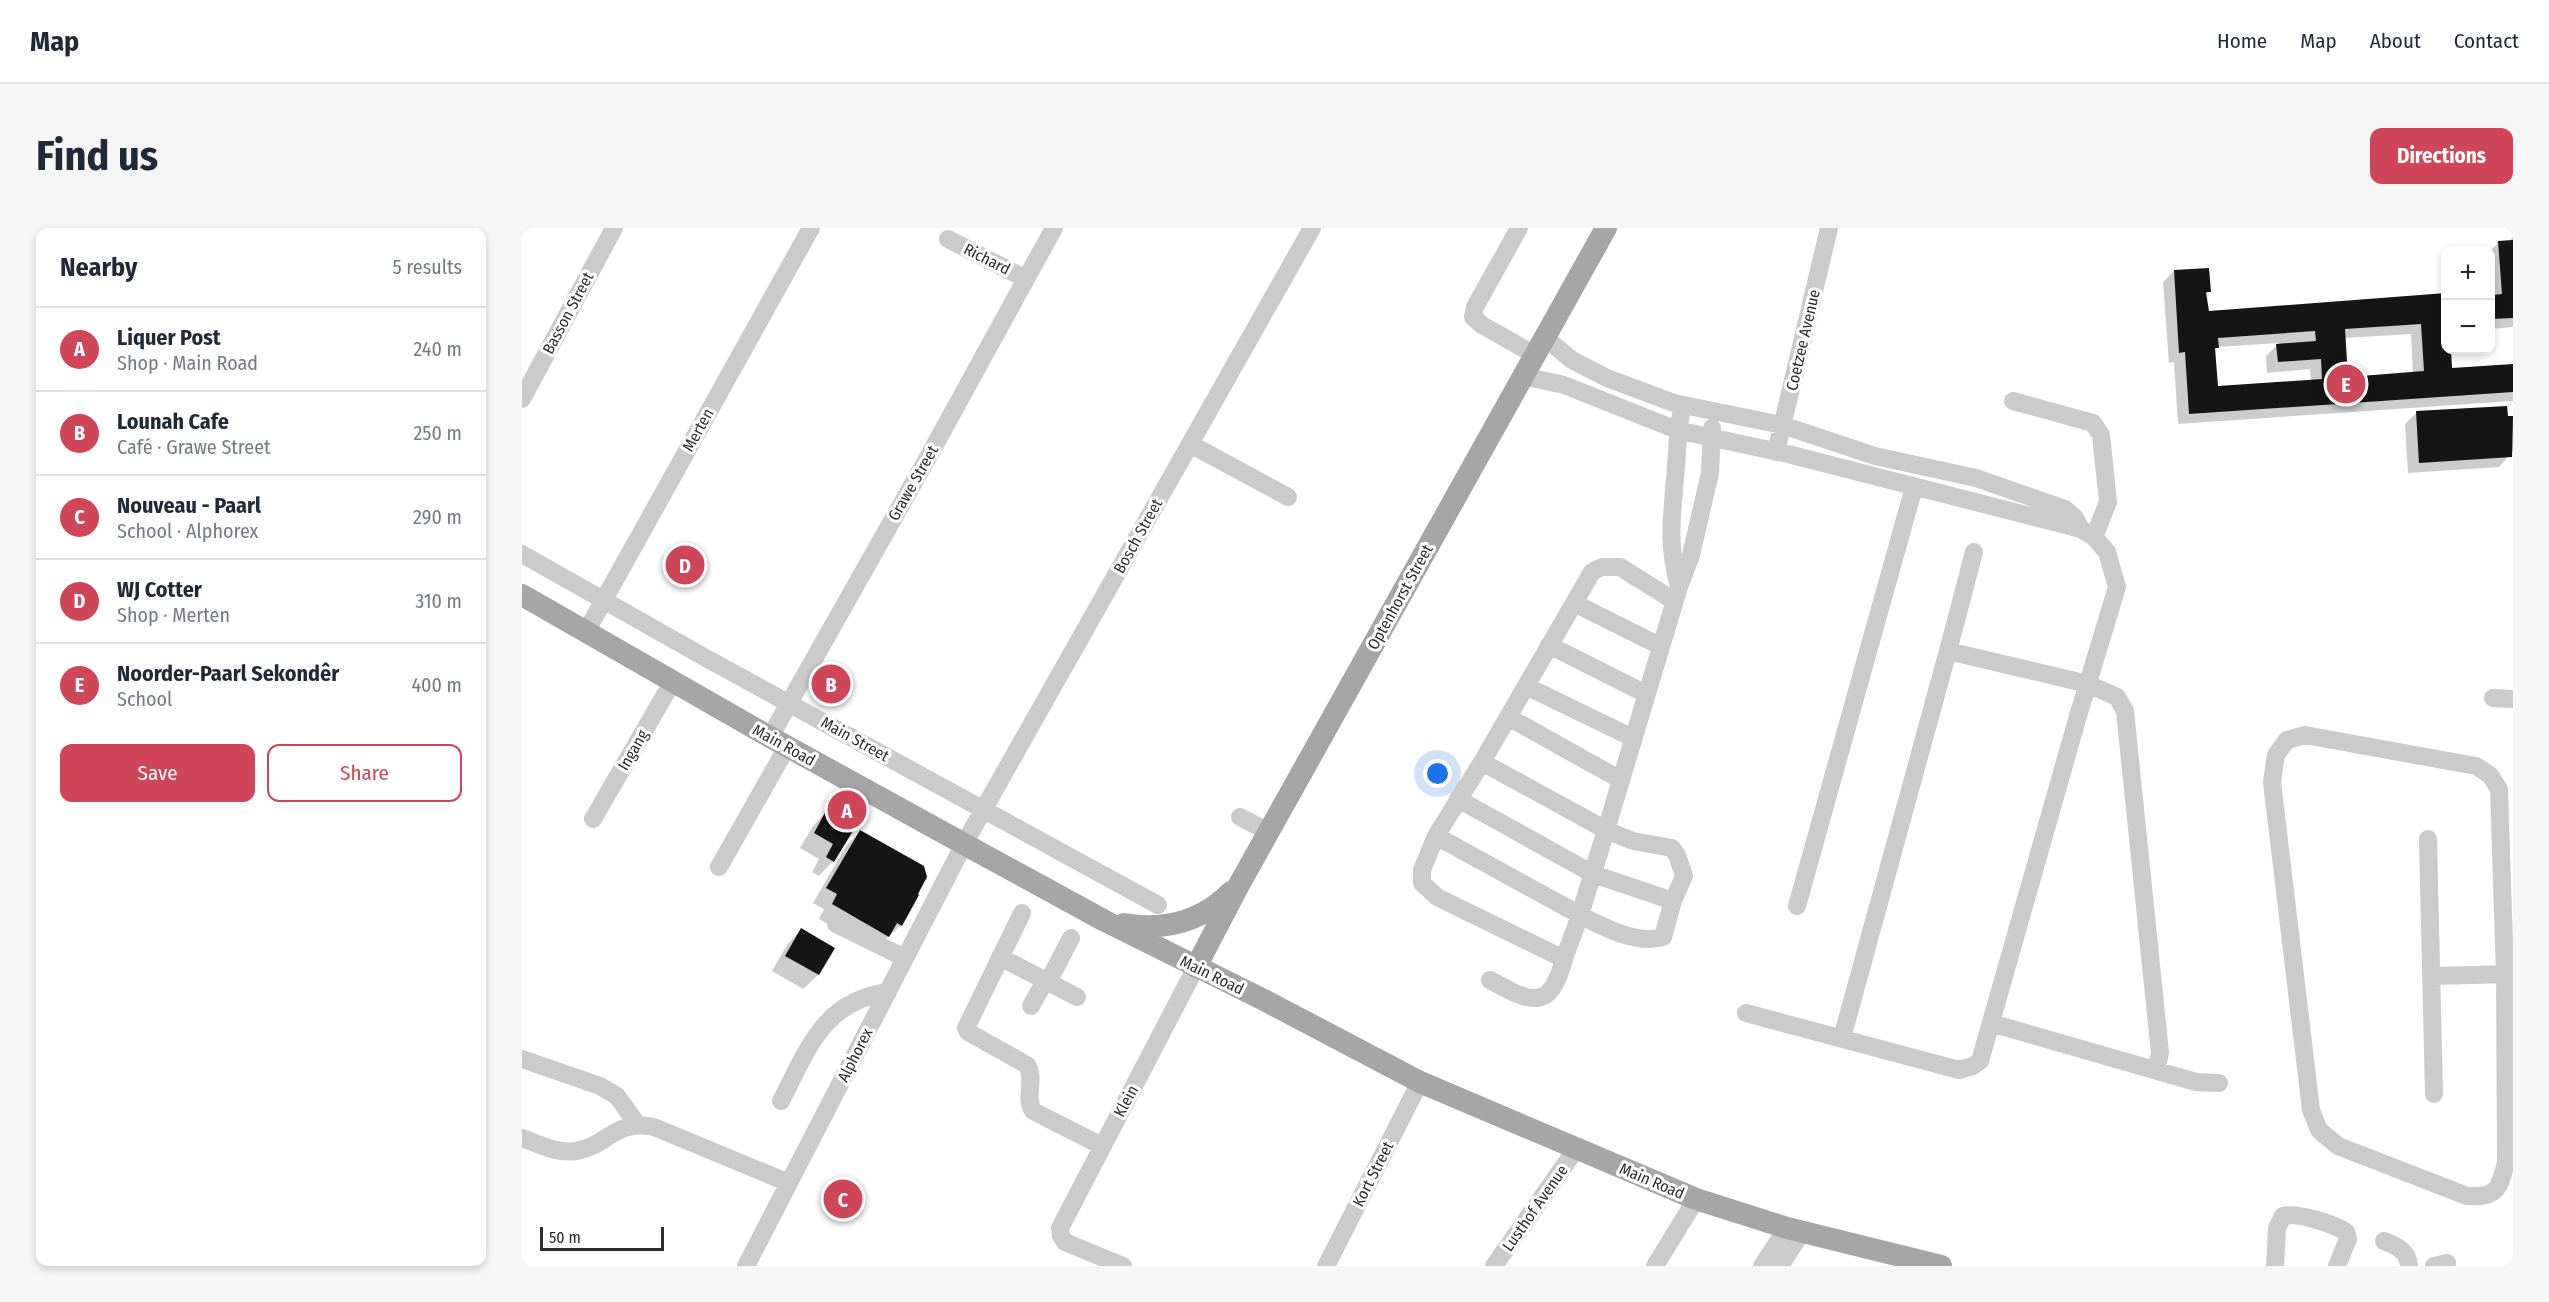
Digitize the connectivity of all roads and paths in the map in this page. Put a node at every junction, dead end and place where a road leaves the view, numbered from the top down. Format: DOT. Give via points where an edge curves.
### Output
graph roads {
  1 [pos="614,228"];
  2 [pos="811,228"];
  3 [pos="1053,228"];
  4 [pos="1312,228"];
  5 [pos="1519,228"];
  6 [pos="1606,228"];
  7 [pos="1829,228"];
  8 [pos="948,239"];
  9 [pos="1026,279"];
  10 [pos="1540,346"];
  11 [pos="1523,376"];
  12 [pos="522,399"];
  13 [pos="2013,400"];
  14 [pos="1683,405"];
  15 [pos="1715,411"];
  16 [pos="1782,425"];
  17 [pos="1677,430"];
  18 [pos="1711,438"];
  19 [pos="1190,444"];
  20 [pos="1776,452"];
  21 [pos="1914,487"];
  22 [pos="1287,497"];
  23 [pos="2088,533"];
  24 [pos="1974,552"];
  25 [pos="522,554"];
  26 [pos="1676,593"];
  27 [pos="522,595"];
  28 [pos="604,600"];
  29 [pos="1574,603"];
  30 [pos="586,632"];
  31 [pos="1549,645"];
  32 [pos="1660,646"];
  33 [pos="1948,651"];
  34 [pos="673,681"];
  35 [pos="2088,684"];
  36 [pos="1526,686"];
  37 [pos="1646,694"];
  38 [pos="2493,698"];
  39 [pos="2513,699"];
  40 [pos="789,703"];
  41 [pos="1508,717"];
  42 [pos="1633,738"];
  43 [pos="778,742"];
  44 [pos="1482,762"];
  45 [pos="1621,780"];
  46 [pos="1458,799"];
  47 [pos="984,810"];
  48 [pos="1240,817"];
  49 [pos="593,819"];
  50 [pos="1606,830"];
  51 [pos="1269,832"];
  52 [pos="1436,836"];
  53 [pos="2428,839"];
  54 [pos="964,844"];
  55 [pos="718,867"];
  56 [pos="1593,874"];
  57 [pos="1240,883"];
  58 [pos="1673,901"];
  59 [pos="1158,905"];
  60 [pos="1797,906"];
  61 [pos="1022,913"];
  62 [pos="1580,915"];
  63 [pos="1105,921"];
  64 [pos="836,924"];
  65 [pos="1071,938"];
  66 [pos="1000,957"];
  67 [pos="905,958"];
  68 [pos="1564,959"];
  69 [pos="1196,968"];
  70 [pos="2509,974"];
  71 [pos="2431,976"];
  72 [pos="1490,980"];
  73 [pos="1047,982"];
  74 [pos="888,992"];
  75 [pos="1077,997"];
  76 [pos="1031,1006"];
  77 [pos="1746,1013"];
  78 [pos="1991,1023"];
  79 [pos="1842,1038"];
  80 [pos="522,1059"];
  81 [pos="2156,1070"];
  82 [pos="1420,1082"];
  83 [pos="2219,1083"];
  84 [pos="2434,1094"];
  85 [pos="782,1101"];
  86 [pos="637,1124"];
  87 [pos="522,1138"];
  88 [pos="1102,1146"];
  89 [pos="1576,1149"];
  90 [pos="789,1184"];
  91 [pos="1696,1199"];
  92 [pos="1795,1230"];
  93 [pos="2384,1241"];
  94 [pos="1930,1265"];
  95 [pos="746,1266"];
  96 [pos="1123,1266"];
  97 [pos="1326,1266"];
  98 [pos="1494,1266"];
  99 [pos="1654,1266"];
  100 [pos="1762,1266"];
  101 [pos="1780,1266"];
  102 [pos="2276,1266"];
  103 [pos="2337,1266"];
  104 [pos="2409,1266"];
  1 -- 12 [label="street, Basson Street"];
  2 -- 28 [label="street, Merten"];
  3 -- 9 [label="street, Grawe Street"];
  4 -- 19 [label="street, Bosch Street"];
  5 -- 10 [label="street" via="1473,317 1482,325"];
  6 -- 10 [label="main road, Optenhorst Street"];
  7 -- 16 [label="street, Coetzee Avenue"];
  8 -- 9 [label="street, Richard"];
  9 -- 40 [label="street, Grawe Street"];
  10 -- 11 [label="main road, Optenhorst Street"];
  10 -- 14 [label="street" via="1606,378"];
  11 -- 17 [label="street" via="1564,386"];
  11 -- 51 [label="main road, Optenhorst Street"];
  13 -- 23 [label="street" via="2093,423 2101,435 2108,502"];
  14 -- 15 [label="street"];
  14 -- 17 [label="street"];
  15 -- 16 [label="street"];
  15 -- 18 [label="street"];
  16 -- 20 [label="street, Coetzee Avenue"];
  16 -- 23 [label="street" via="1875,456 2016,491 2065,509"];
  17 -- 18 [label="street"];
  17 -- 26 [label="street" via="1669,539"];
  18 -- 20 [label="street"];
  18 -- 26 [label="street" via="1710,473 1691,555"];
  19 -- 22 [label="street"];
  19 -- 47 [label="street, Bosch Street"];
  20 -- 21 [label="street"];
  21 -- 23 [label="street"];
  21 -- 60 [label="street"];
  23 -- 35 [label="street" via="2107,552 2117,587"];
  24 -- 33 [label="street"];
  25 -- 28 [label="street, Main Street"];
  26 -- 29 [label="street" via="1620,567 1602,567 1592,572"];
  26 -- 32 [label="street"];
  27 -- 30 [label="main road, Main Road"];
  28 -- 30 [label="street, Merten"];
  28 -- 40 [label="street, Main Street"];
  29 -- 31 [label="street"];
  29 -- 32 [label="street"];
  30 -- 34 [label="main road, Main Road"];
  31 -- 36 [label="street"];
  31 -- 37 [label="street"];
  32 -- 37 [label="street"];
  33 -- 35 [label="street"];
  33 -- 79 [label="street"];
  34 -- 43 [label="main road, Main Road"];
  34 -- 49 [label="street, Ingang"];
  35 -- 78 [label="street"];
  35 -- 81 [label="street" via="2117,697 2125,711 2160,1053"];
  36 -- 41 [label="street"];
  36 -- 42 [label="street"];
  37 -- 42 [label="street"];
  38 -- 39 [label="street"];
  40 -- 43 [label="street, Grawe Street"];
  40 -- 47 [label="street, Main Street"];
  41 -- 44 [label="street"];
  41 -- 45 [label="street"];
  42 -- 45 [label="street"];
  43 -- 54 [label="main road, Main Road"];
  43 -- 55 [label="street, Grawe Street"];
  44 -- 46 [label="street"];
  44 -- 50 [label="street"];
  45 -- 50 [label="street"];
  46 -- 52 [label="street"];
  46 -- 56 [label="street"];
  47 -- 54 [label="street, Bosch Street"];
  47 -- 59 [label="street, Main Street"];
  48 -- 51 [label="street"];
  50 -- 56 [label="street"];
  50 -- 58 [label="street" via="1633,841 1672,848 1684,876"];
  51 -- 57 [label="main road, Optenhorst Street"];
  52 -- 62 [label="street"];
  52 -- 68 [label="street" via="1422,870 1422,883 1437,897"];
  53 -- 71 [label="street"];
  54 -- 63 [label="main road, Main Road"];
  54 -- 67 [label="street, Alphorex"];
  56 -- 58 [label="street"];
  56 -- 62 [label="street"];
  57 -- 63 [label="main road" via="1214,907 1177,924 1144,927"];
  57 -- 69 [label="main road, Optenhorst Street"];
  58 -- 62 [label="street" via="1663,937 1656,939 1618,932"];
  61 -- 66 [label="street"];
  62 -- 68 [label="street"];
  63 -- 69 [label="main road, Main Road"];
  64 -- 67 [label="street"];
  65 -- 73 [label="street"];
  66 -- 73 [label="street"];
  66 -- 88 [label="street" via="966,1028 968,1032 1027,1065 1032,1072 1029,1105 1033,1111"];
  67 -- 74 [label="street, Alphorex"];
  68 -- 72 [label="street" via="1559,977 1549,992 1539,998 1526,999"];
  69 -- 82 [label="main road, Main Road"];
  69 -- 88 [label="street, Klein"];
  70 -- 70 [label="street" via="2506,1163 2500,1185 2492,1194 2467,1196 2338,1146 2319,1130 2311,1110 2272,782 2276,755 2287,740 2305,735 2476,766 2490,775 2499,789"];
  70 -- 71 [label="street"];
  71 -- 84 [label="street"];
  73 -- 75 [label="street"];
  73 -- 76 [label="street"];
  74 -- 85 [label="street" via="839,1009 823,1024"];
  74 -- 90 [label="street, Alphorex"];
  77 -- 79 [label="street"];
  78 -- 79 [label="street" via="1980,1061 1959,1070"];
  78 -- 81 [label="street"];
  80 -- 86 [label="street" via="600,1086 617,1096"];
  81 -- 83 [label="street" via="2196,1082"];
  82 -- 89 [label="main road, Main Road"];
  82 -- 97 [label="street, Kort Street"];
  86 -- 87 [label="street" via="575,1151 554,1149"];
  86 -- 90 [label="street" via="654,1127"];
  88 -- 96 [label="street, Klein" via="1063,1221 1061,1236 1073,1247"];
  89 -- 91 [label="main road, Main Road"];
  89 -- 98 [label="street, Lusthof Avenue"];
  90 -- 95 [label="street, Alphorex"];
  91 -- 92 [label="main road, Main Road"];
  91 -- 99 [label="street"];
  92 -- 94 [label="main road, Main Road"];
  92 -- 100 [label="street"];
  92 -- 101 [label="street"];
  93 -- 104 [label="street" via="2408,1256"];
  102 -- 103 [label="street" via="2277,1228 2283,1216 2289,1215 2346,1232 2348,1239"];
}
